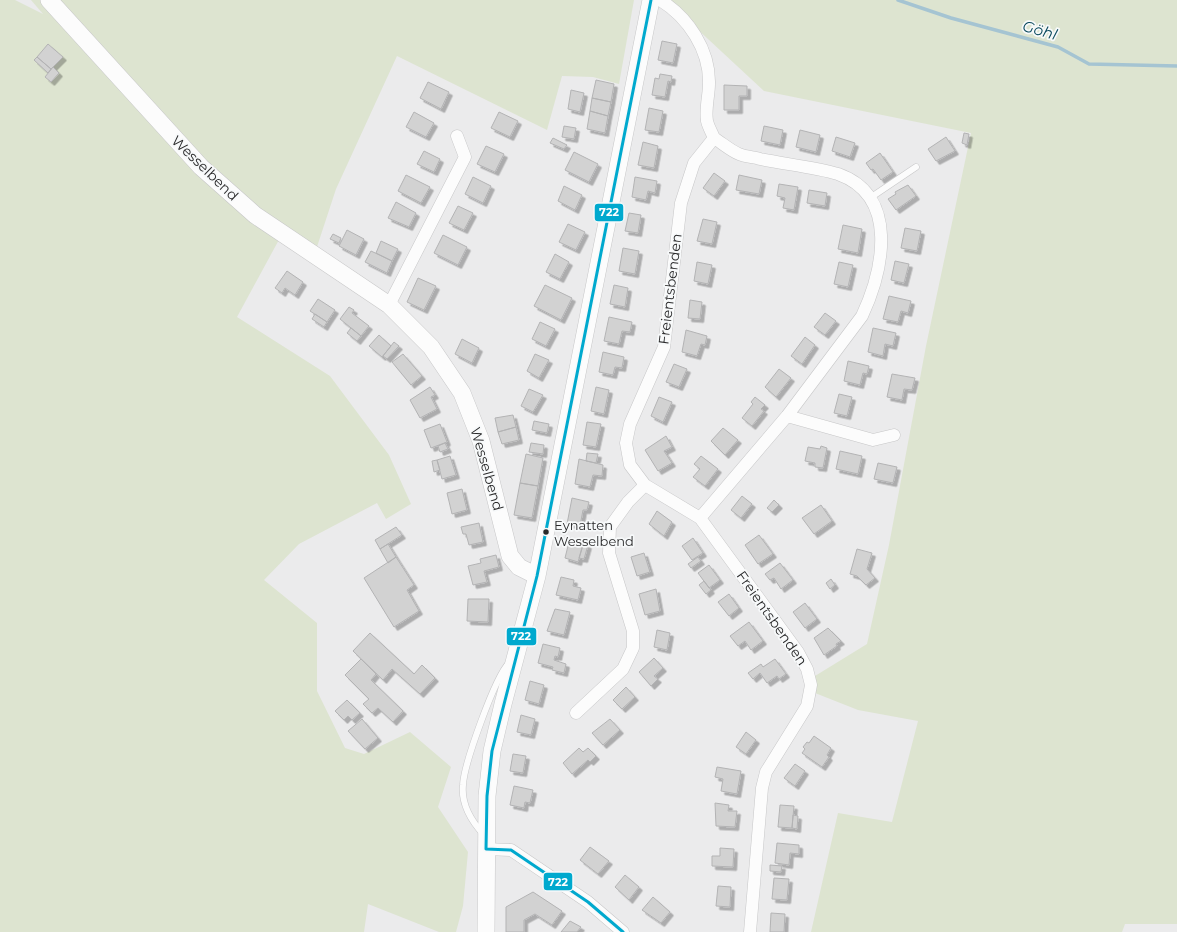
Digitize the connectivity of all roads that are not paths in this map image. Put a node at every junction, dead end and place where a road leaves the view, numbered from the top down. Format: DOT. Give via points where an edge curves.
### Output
graph roads {
  1 [pos="48,0"];
  2 [pos="651,0"];
  3 [pos="660,0"];
  4 [pos="457,136"];
  5 [pos="714,138"];
  6 [pos="916,167"];
  7 [pos="870,198"];
  8 [pos="388,305"];
  9 [pos="787,416"];
  10 [pos="894,435"];
  11 [pos="645,485"];
  12 [pos="700,518"];
  13 [pos="536,576"];
  14 [pos="514,658"];
  15 [pos="576,713"];
  16 [pos="486,843"];
  17 [pos="486,932"];
  18 [pos="623,932"];
  19 [pos="750,932"];
  1 -- 8 [label="street, Wesselbend" via="201,168 256,215"];
  2 -- 13 [label="street"];
  3 -- 5 [label="street" via="671,7 689,26 705,54 709,82 707,120"];
  4 -- 8 [label="street" via="464,157"];
  5 -- 7 [label="street" via="739,154 838,174 857,184"];
  5 -- 11 [label="street, Freientsbenden" via="694,163 681,203 664,347 630,424 626,443 630,465"];
  6 -- 7 [label="lane"];
  7 -- 9 [label="street" via="881,224 881,241 880,259 869,301 862,316"];
  8 -- 13 [label="street, Wesselbend" via="431,347 462,393 481,440 510,556 519,567"];
  9 -- 10 [label="street" via="873,440"];
  9 -- 12 [label="street"];
  11 -- 12 [label="street, Freientsbenden"];
  11 -- 15 [label="street" via="628,502 610,527 609,553 633,631 633,648 623,669"];
  12 -- 19 [label="street, Freientsbenden" via="798,652 807,669 811,686 807,706 766,772 762,788"];
  13 -- 14 [label="street"];
  14 -- 16 [label="street" via="492,751 486,796"];
  14 -- 16 [label="lane" via="504,667 487,706 471,748 462,786 465,806"];
  16 -- 17 [label="street"];
  16 -- 18 [label="street" via="511,850 588,902"];
}
